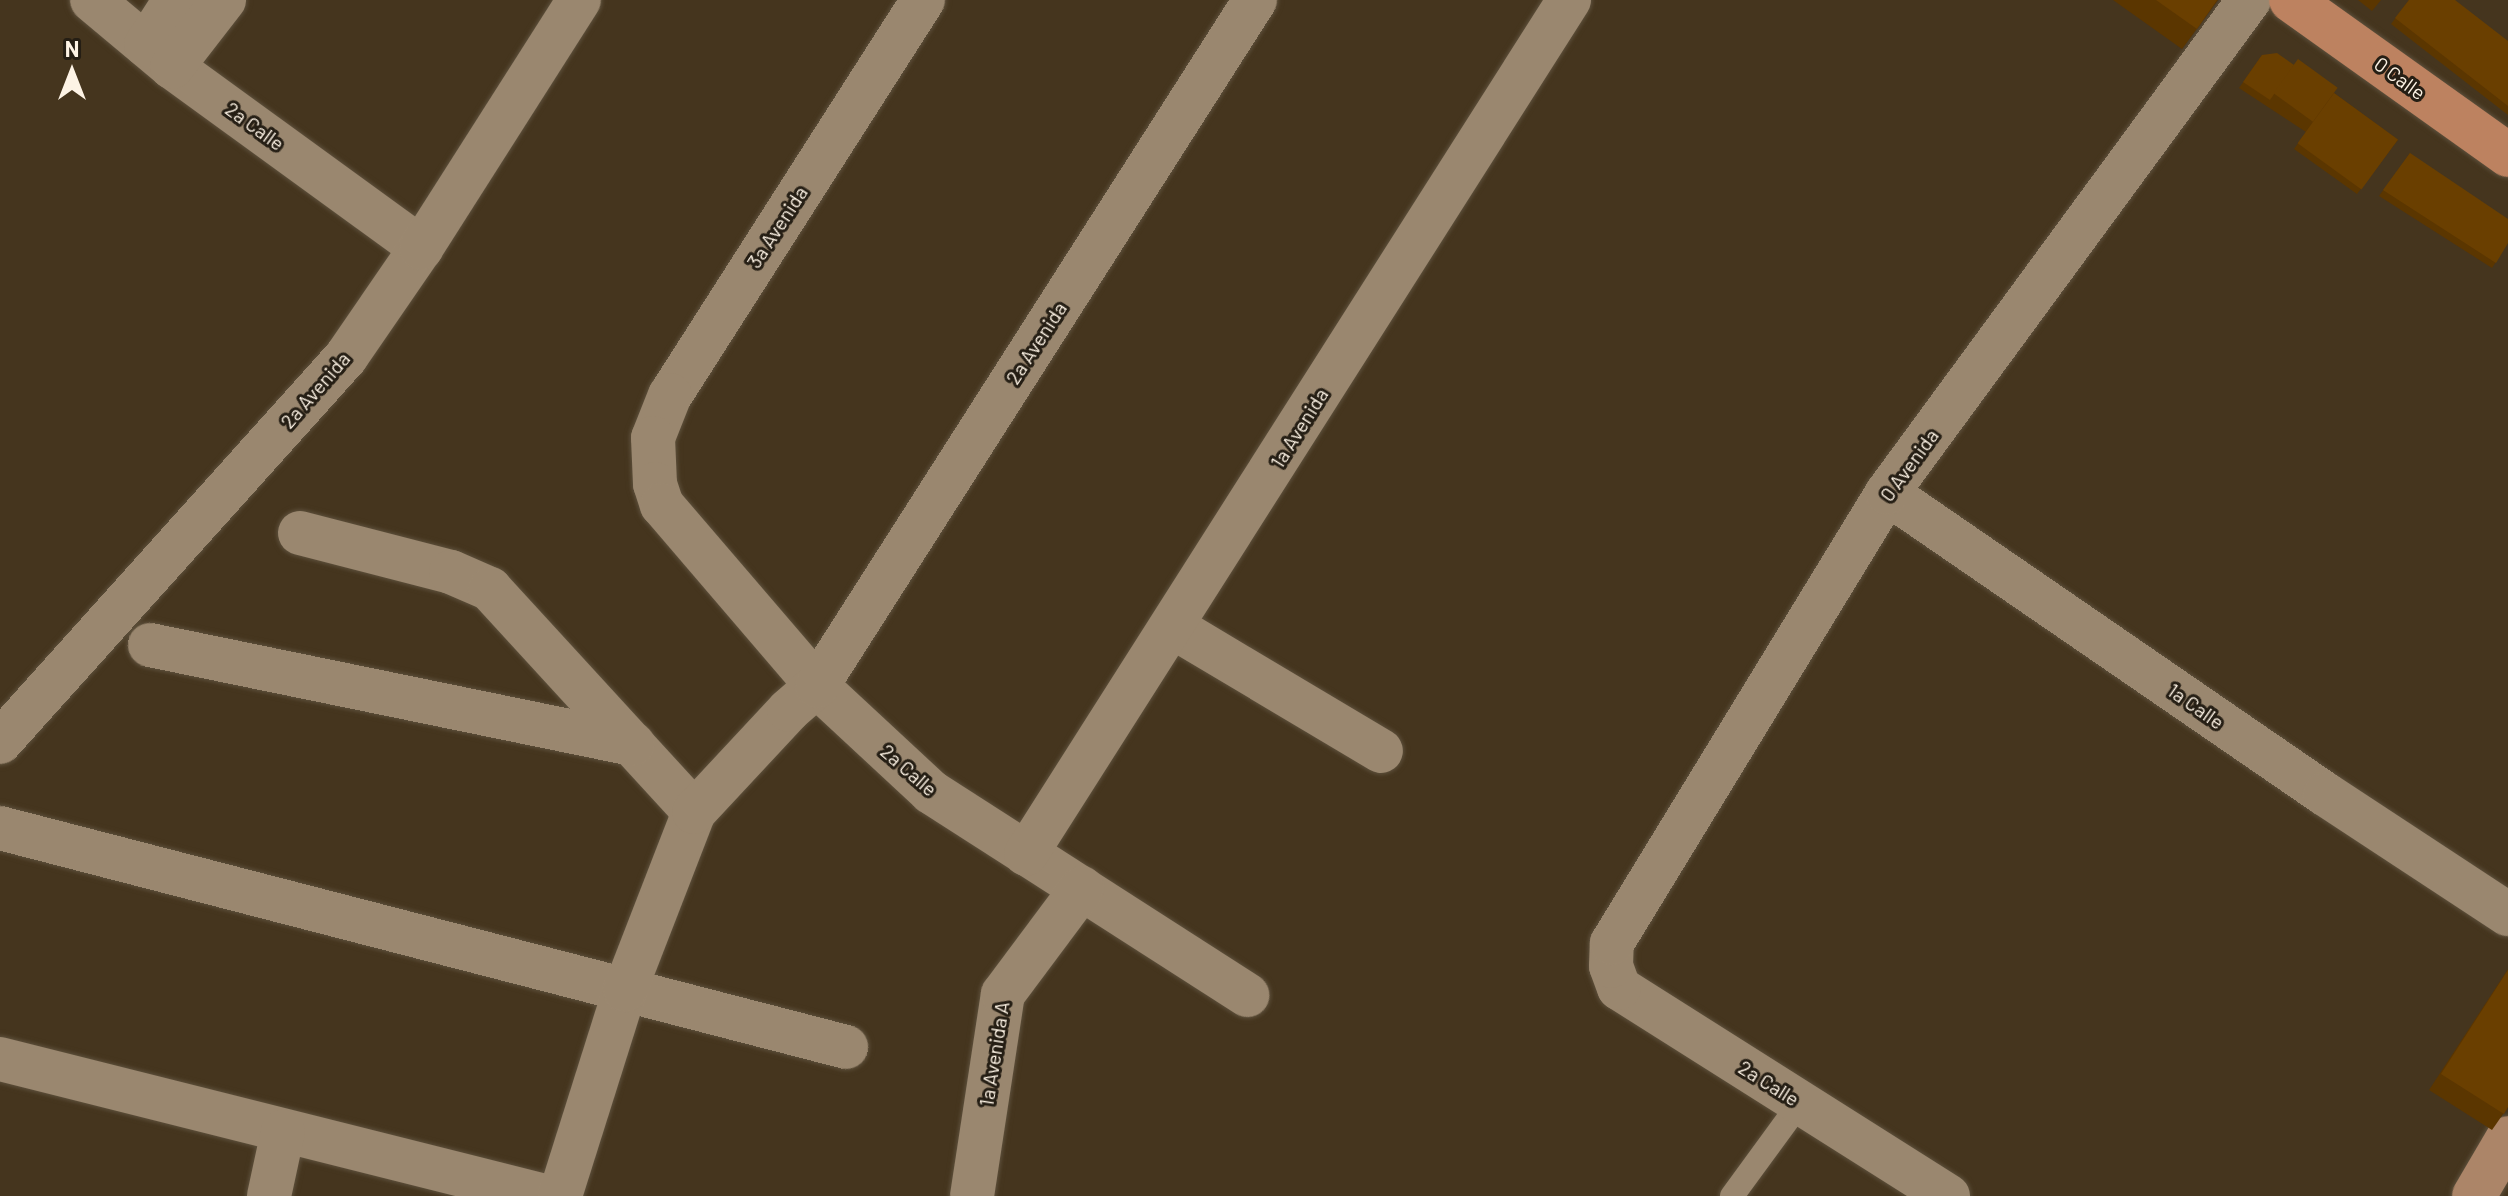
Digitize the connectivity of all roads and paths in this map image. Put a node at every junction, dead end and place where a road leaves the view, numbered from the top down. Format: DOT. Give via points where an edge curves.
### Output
graph roads {
  1 [pos="92,0"];
  2 [pos="175,0"];
  3 [pos="224,0"];
  4 [pos="579,0"];
  5 [pos="923,0"];
  6 [pos="1255,0"];
  7 [pos="1569,0"];
  8 [pos="2249,0"];
  9 [pos="2291,0"];
  10 [pos="159,56"];
  11 [pos="2508,155"];
  12 [pos="421,248"];
  13 [pos="652,461"];
  14 [pos="1887,493"];
  15 [pos="300,533"];
  16 [pos="1173,627"];
  17 [pos="150,645"];
  18 [pos="817,686"];
  19 [pos="0,742"];
  20 [pos="633,744"];
  21 [pos="1381,751"];
  22 [pos="694,812"];
  23 [pos="0,828"];
  24 [pos="1026,854"];
  25 [pos="1082,888"];
  26 [pos="2508,914"];
  27 [pos="1610,955"];
  28 [pos="625,990"];
  29 [pos="1247,995"];
  30 [pos="846,1047"];
  31 [pos="0,1059"];
  32 [pos="1800,1103"];
  33 [pos="283,1131"];
  34 [pos="2508,1138"];
  35 [pos="269,1196"];
  36 [pos="545,1196"];
  37 [pos="560,1196"];
  38 [pos="972,1196"];
  39 [pos="1732,1196"];
  40 [pos="1948,1196"];
  41 [pos="2474,1196"];
  1 -- 10 [label="street, 2a Calle"];
  2 -- 10 [label="street"];
  3 -- 10 [label="street"];
  4 -- 12 [label="street, 2a Avenida"];
  5 -- 13 [label="street, 3a Avenida" via="670,395 659,416"];
  6 -- 18 [label="street, 2a Avenida"];
  7 -- 16 [label="street, 1a Avenida"];
  8 -- 14 [label="street, 0 Avenida"];
  9 -- 11 [label="main road, 0 Calle"];
  10 -- 12 [label="street, 2a Calle"];
  12 -- 19 [label="street, 2a Avenida" via="346,357"];
  13 -- 18 [label="street, 2a Calle" via="662,505"];
  14 -- 26 [label="street, 1a Calle"];
  14 -- 27 [label="street, 0 Avenida" via="1616,932"];
  15 -- 20 [label="street" via="451,572 490,589"];
  16 -- 21 [label="street"];
  16 -- 24 [label="street, 1a Avenida"];
  17 -- 20 [label="street"];
  18 -- 22 [label="street, 2a Avenida"];
  18 -- 24 [label="street, 2a Calle" via="931,792"];
  20 -- 22 [label="street"];
  22 -- 28 [label="street"];
  23 -- 28 [label="street"];
  24 -- 25 [label="street, 2a Calle"];
  25 -- 29 [label="street, 2a Calle"];
  25 -- 38 [label="street, 1a Avenida A" via="1003,994"];
  27 -- 32 [label="street, 2a Calle" via="1619,988"];
  28 -- 30 [label="street"];
  28 -- 37 [label="street"];
  31 -- 33 [label="street"];
  32 -- 39 [label="lane"];
  32 -- 40 [label="street, 2a Calle"];
  33 -- 35 [label="street"];
  33 -- 36 [label="street"];
  34 -- 41 [label="main road"];
}
